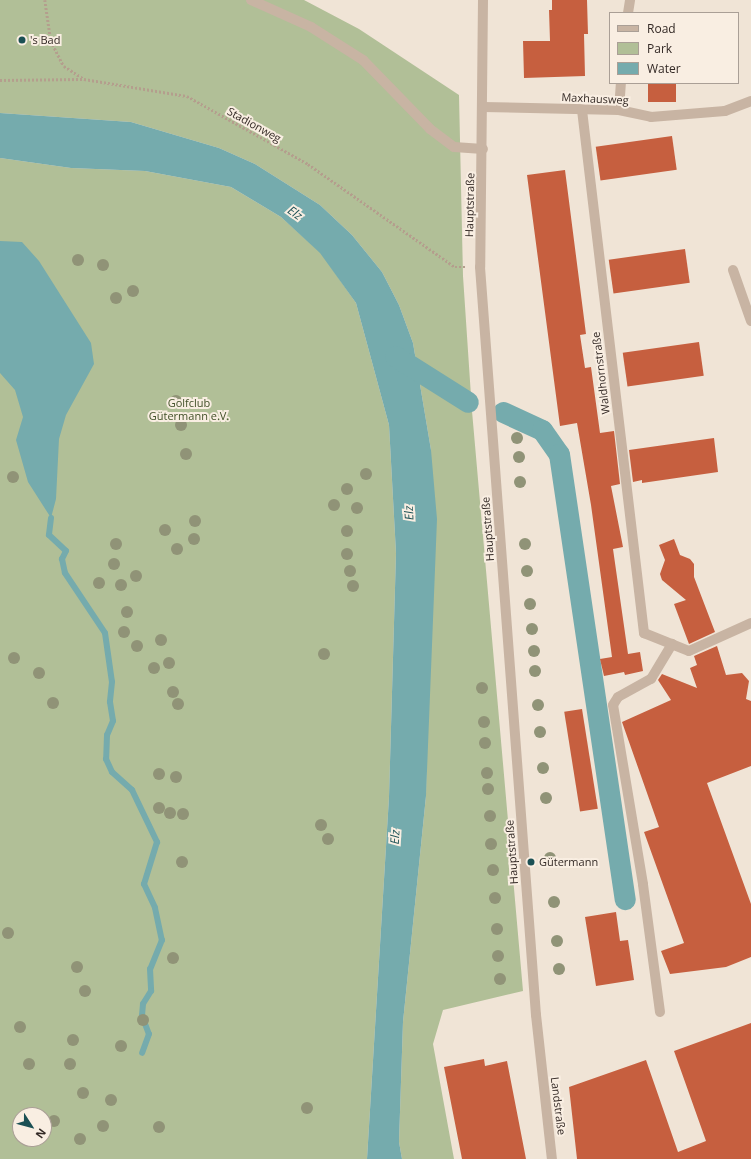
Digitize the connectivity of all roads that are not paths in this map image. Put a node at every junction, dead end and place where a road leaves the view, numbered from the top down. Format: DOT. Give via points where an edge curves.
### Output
graph roads {
  1 [pos="251,0"];
  2 [pos="483,0"];
  3 [pos="630,0"];
  4 [pos="628,12"];
  5 [pos="621,84"];
  6 [pos="751,101"];
  7 [pos="483,107"];
  8 [pos="582,110"];
  9 [pos="618,110"];
  10 [pos="483,149"];
  11 [pos="733,270"];
  12 [pos="751,321"];
  13 [pos="751,623"];
  14 [pos="672,644"];
  15 [pos="660,1012"];
  16 [pos="539,1056"];
  17 [pos="552,1159"];
  1 -- 10 [label="street" via="311,27 363,60 430,129 454,147"];
  2 -- 7 [label="street, Hauptstraße"];
  3 -- 4 [label="street"];
  5 -- 9 [label="street"];
  6 -- 9 [label="street, Maxhausweg" via="725,111 651,117"];
  7 -- 8 [label="street, Maxhausweg"];
  7 -- 10 [label="street, Hauptstraße"];
  8 -- 9 [label="street, Maxhausweg"];
  8 -- 14 [label="street, Waldhornstraße" via="644,633"];
  10 -- 16 [label="street, Hauptstraße" via="480,267"];
  11 -- 12 [label="street"];
  13 -- 14 [label="street" via="690,651"];
  14 -- 15 [label="street" via="651,679 618,697 613,705 643,884"];
  16 -- 17 [label="street, Landstraße"];
}
